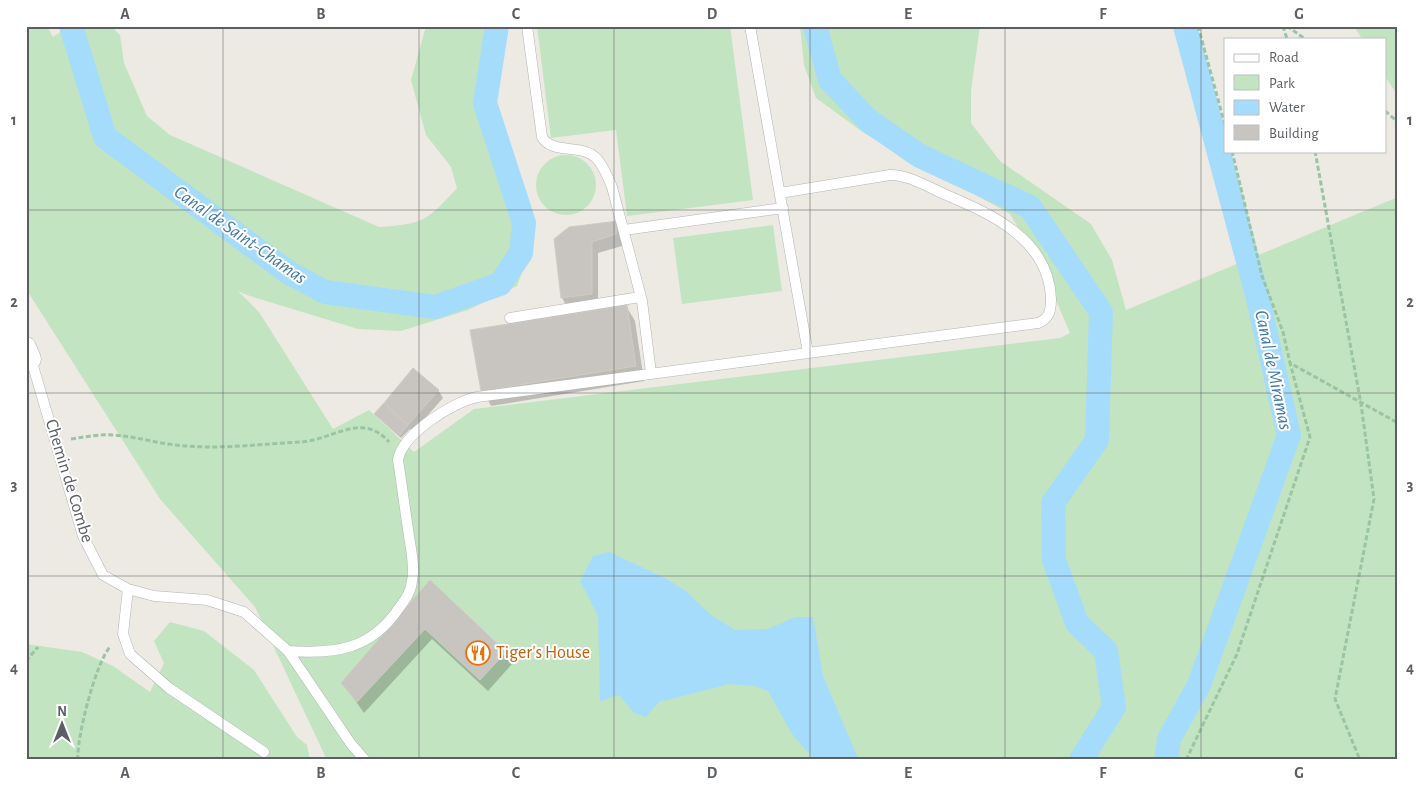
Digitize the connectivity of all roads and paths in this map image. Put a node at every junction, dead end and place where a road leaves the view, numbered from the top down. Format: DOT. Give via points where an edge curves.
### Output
graph roads {
  1 [pos="528,26"];
  2 [pos="750,26"];
  3 [pos="1198,26"];
  4 [pos="1285,26"];
  5 [pos="1303,38"];
  6 [pos="1386,112"];
  7 [pos="1224,120"];
  8 [pos="1398,122"];
  9 [pos="1232,152"];
  10 [pos="1315,152"];
  11 [pos="780,193"];
  12 [pos="783,208"];
  13 [pos="624,230"];
  14 [pos="640,297"];
  15 [pos="510,318"];
  16 [pos="29,353"];
  17 [pos="808,353"];
  18 [pos="1290,363"];
  19 [pos="651,373"];
  20 [pos="1361,404"];
  21 [pos="1398,423"];
  22 [pos="56,441"];
  23 [pos="399,453"];
  24 [pos="128,589"];
  25 [pos="122,634"];
  26 [pos="38,647"];
  27 [pos="288,651"];
  28 [pos="26,661"];
  29 [pos="264,752"];
  30 [pos="26,758"];
  31 [pos="34,760"];
  32 [pos="78,760"];
  33 [pos="366,760"];
  34 [pos="1186,760"];
  35 [pos="1360,760"];
  1 -- 13 [label="lane" via="542,137 549,145 584,150 596,158 612,187"];
  2 -- 11 [label="lane"];
  3 -- 7 [label="path"];
  4 -- 5 [label="path"];
  6 -- 8 [label="path"];
  9 -- 18 [label="path" via="1262,276 1283,332"];
  10 -- 20 [label="path"];
  11 -- 12 [label="lane"];
  11 -- 17 [label="lane" via="900,175 985,212 1012,229 1032,248 1050,281 1050,313 1038,323"];
  12 -- 13 [label="lane"];
  12 -- 17 [label="lane"];
  13 -- 14 [label="lane"];
  14 -- 15 [label="lane"];
  14 -- 19 [label="lane"];
  16 -- 22 [label="lane, Chemin de Combe"];
  17 -- 19 [label="lane"];
  18 -- 20 [label="path"];
  18 -- 34 [label="path" via="1310,438 1237,654"];
  19 -- 23 [label="lane" via="465,400 452,406 404,443"];
  20 -- 21 [label="path"];
  20 -- 35 [label="path" via="1374,500 1335,699"];
  22 -- 23 [label="path" via="104,434 177,446 286,443 304,442 358,427 382,433"];
  22 -- 24 [label="lane, Chemin de Combe" via="83,536 103,575"];
  23 -- 27 [label="lane" via="412,561 408,595 393,617 361,643 345,650 320,653"];
  24 -- 25 [label="lane"];
  24 -- 27 [label="lane, Chemin de Combe" via="154,596 208,600 244,612"];
  25 -- 29 [label="lane" via="130,654 169,688"];
  25 -- 32 [label="path" via="104,654 86,712 77,750"];
  26 -- 28 [label="path"];
  27 -- 33 [label="lane, Chemin de Combe" via="351,744"];
  30 -- 31 [label="path"];
}
